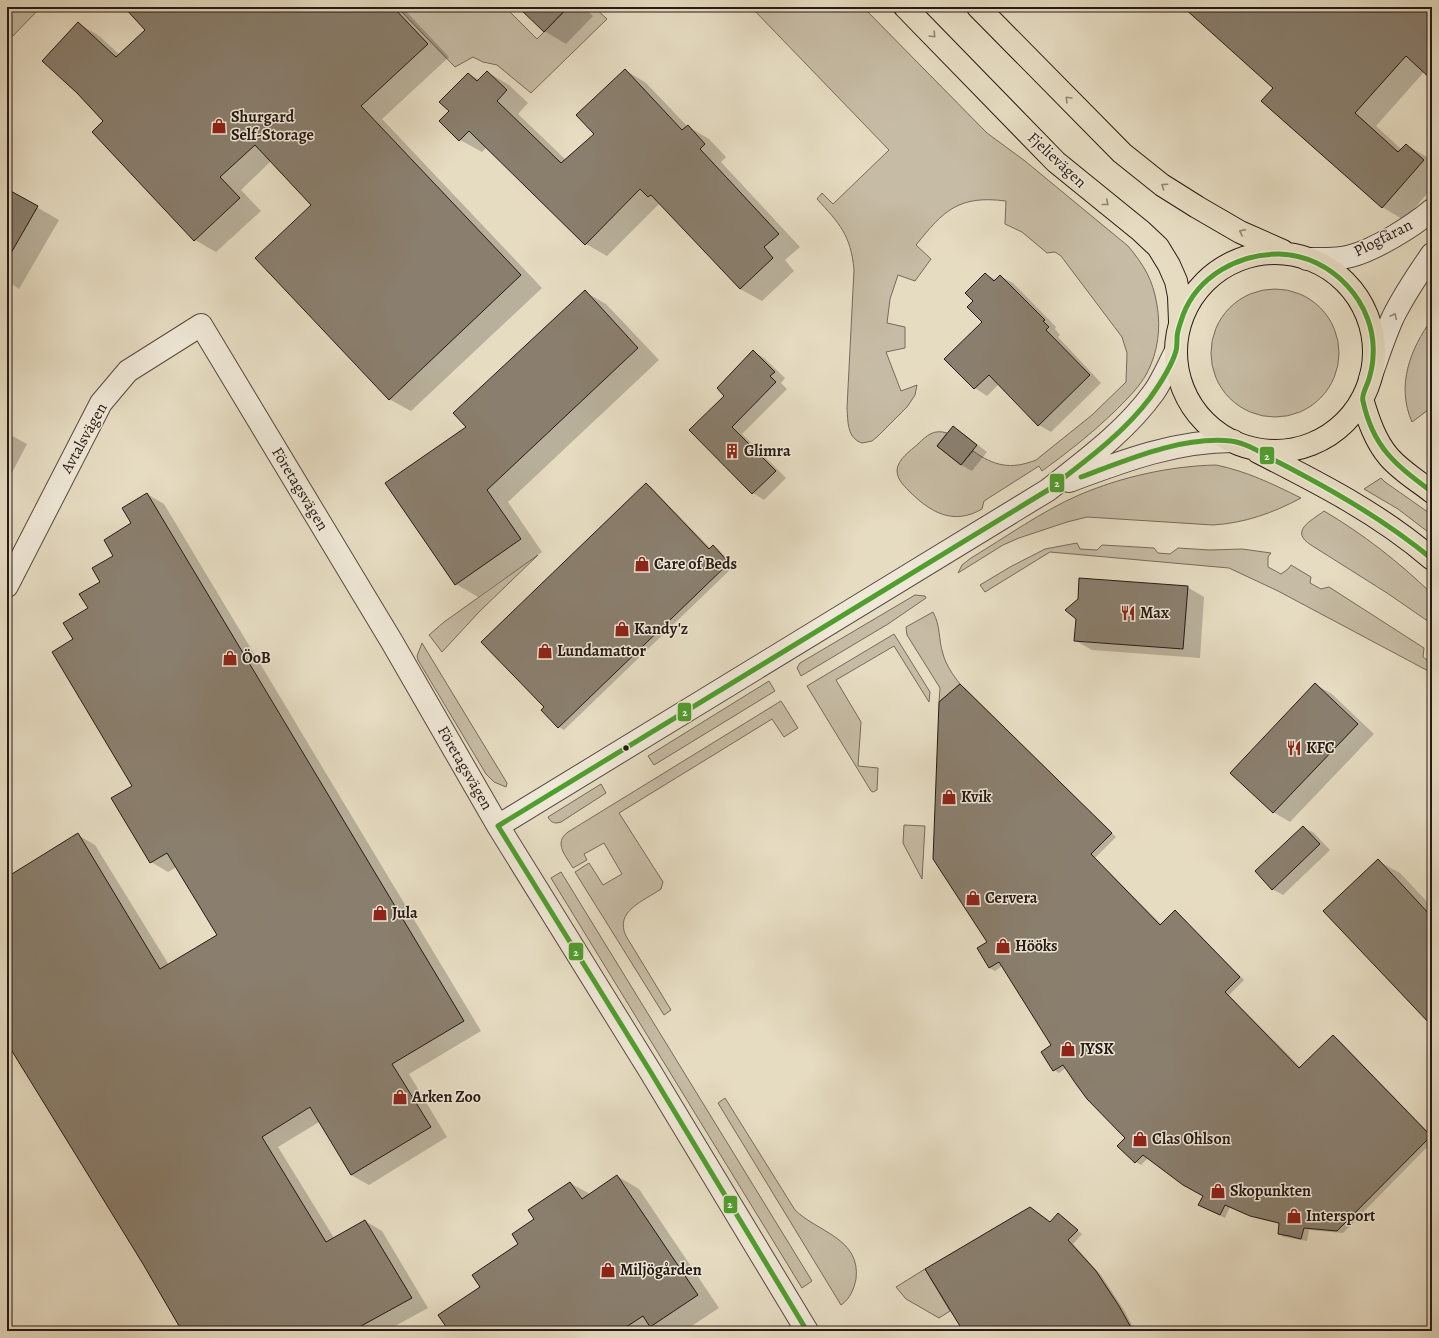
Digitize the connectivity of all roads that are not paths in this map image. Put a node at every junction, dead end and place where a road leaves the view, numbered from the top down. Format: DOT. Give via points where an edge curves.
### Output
graph roads {
  1 [pos="906,7"];
  2 [pos="978,7"];
  3 [pos="987,7"];
  4 [pos="1008,38"];
  5 [pos="1432,210"];
  6 [pos="1432,254"];
  7 [pos="1299,257"];
  8 [pos="1180,324"];
  9 [pos="201,325"];
  10 [pos="1176,351"];
  11 [pos="1370,379"];
  12 [pos="1362,398"];
  13 [pos="1242,444"];
  14 [pos="1048,490"];
  15 [pos="1432,492"];
  16 [pos="1432,559"];
  17 [pos="7,586"];
  18 [pos="498,826"];
  19 [pos="807,1331"];
  1 -- 8 [label="main road, Fjelievägen, one-way" via="1056,162 1158,247 1176,281"];
  2 -- 4 [label="main road, Fjelievägen"];
  3 -- 4 [label="main road"];
  7 -- 4 [label="main road, Fjelievägen, one-way" via="1240,232 1162,185 1122,153"];
  5 -- 7 [label="street, Plogfåran" via="1397,235 1370,249 1330,259"];
  11 -- 6 [label="street, one-way" via="1393,317"];
  7 -- 8 [label="main road, Fjelievägen" via="1279,253 1258,255 1227,266 1209,278 1198,290 1188,304"];
  7 -- 11 [label="main road, Fjelievägen" via="1323,266 1337,275 1360,301 1373,339"];
  8 -- 10 [label="main road, Fjelievägen"];
  9 -- 17 [label="street, Avtalsvägen" via="128,371 101,403"];
  9 -- 18 [label="street, Företagsvägen" via="392,642"];
  10 -- 13 [label="main road, Fjelievägen" via="1182,385 1194,408 1212,428"];
  10 -- 14 [label="street" via="1155,390 1141,409 1096,453"];
  11 -- 12 [label="main road, Fjelievägen"];
  12 -- 13 [label="main road, Fjelievägen" via="1355,410 1337,429 1315,442 1290,450 1263,450"];
  12 -- 15 [label="main road" via="1371,426 1389,457"];
  13 -- 14 [label="street" via="1214,441 1161,450"];
  13 -- 16 [label="main road, Fjelievägen" via="1306,476 1380,519"];
  14 -- 18 [label="street"];
  18 -- 19 [label="street, Företagsvägen"];
}
